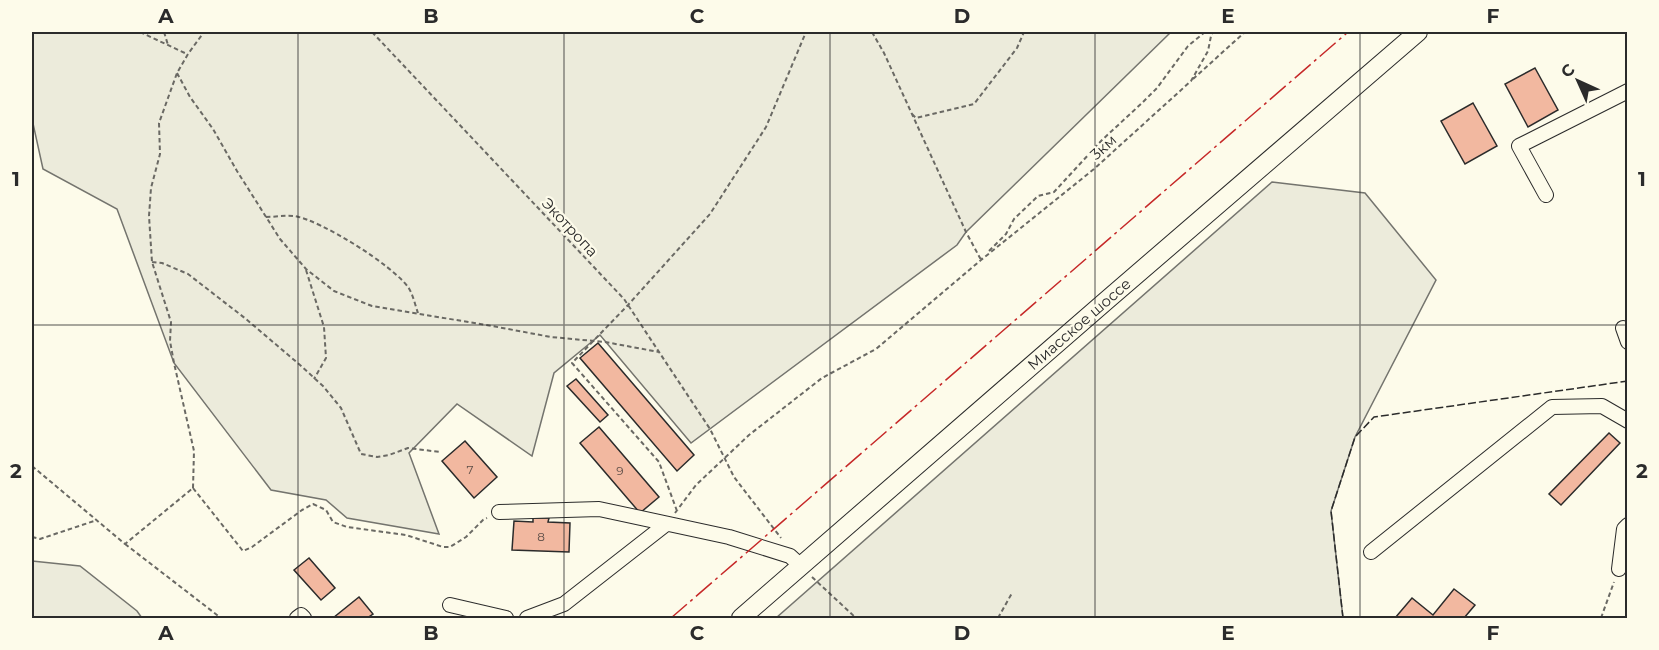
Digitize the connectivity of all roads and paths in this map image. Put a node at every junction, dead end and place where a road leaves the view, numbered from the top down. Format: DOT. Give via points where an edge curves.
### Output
graph roads {
  1 [pos="140,32"];
  2 [pos="164,32"];
  3 [pos="204,32"];
  4 [pos="372,32"];
  5 [pos="806,32"];
  6 [pos="872,32"];
  7 [pos="1024,32"];
  8 [pos="1205,32"];
  9 [pos="1213,32"];
  10 [pos="1245,32"];
  11 [pos="1418,32"];
  12 [pos="168,45"];
  13 [pos="188,54"];
  14 [pos="177,73"];
  15 [pos="1191,81"];
  16 [pos="1628,91"];
  17 [pos="910,113"];
  18 [pos="1546,195"];
  19 [pos="266,217"];
  20 [pos="982,258"];
  21 [pos="152,262"];
  22 [pos="306,269"];
  23 [pos="628,305"];
  24 [pos="418,313"];
  25 [pos="593,341"];
  26 [pos="659,352"];
  27 [pos="314,379"];
  28 [pos="1628,421"];
  29 [pos="440,452"];
  30 [pos="725,458"];
  31 [pos="32,466"];
  32 [pos="193,488"];
  33 [pos="677,510"];
  34 [pos="499,512"];
  35 [pos="97,520"];
  36 [pos="665,525"];
  37 [pos="1628,525"];
  38 [pos="683,528"];
  39 [pos="32,537"];
  40 [pos="124,544"];
  41 [pos="1371,552"];
  42 [pos="796,561"];
  43 [pos="1619,569"];
  44 [pos="1012,593"];
  45 [pos="450,605"];
  46 [pos="221,618"];
  47 [pos="297,618"];
  48 [pos="304,618"];
  49 [pos="506,618"];
  50 [pos="527,618"];
  51 [pos="741,618"];
  52 [pos="856,618"];
  53 [pos="998,618"];
  54 [pos="1601,618"];
  1 -- 12 [label="path"];
  2 -- 12 [label="path"];
  3 -- 13 [label="path"];
  4 -- 23 [label="path, Экотропа"];
  5 -- 23 [label="path" via="766,127 710,214"];
  6 -- 17 [label="path"];
  7 -- 17 [label="path" via="1017,48 974,104 916,117"];
  8 -- 20 [label="path" via="1188,46 1157,88 1054,192 1038,195"];
  9 -- 15 [label="path, 3км" via="1208,51"];
  10 -- 15 [label="path"];
  11 -- 42 [label="main road, Миасское шоссе"];
  12 -- 13 [label="path"];
  13 -- 14 [label="path"];
  14 -- 19 [label="path"];
  14 -- 21 [label="path" via="159,123 160,154 151,188"];
  15 -- 20 [label="path, 3км" via="1094,169"];
  16 -- 18 [label="street" via="1519,146"];
  17 -- 20 [label="path"];
  19 -- 22 [label="path"];
  19 -- 24 [label="path" via="294,216 325,227 351,243 408,287"];
  20 -- 30 [label="path" via="876,349 822,378"];
  21 -- 27 [label="path" via="188,274"];
  21 -- 32 [label="path" via="171,322 174,363 194,451"];
  22 -- 24 [label="path" via="334,291 372,306"];
  22 -- 27 [label="path" via="324,327 326,358"];
  23 -- 25 [label="path"];
  23 -- 26 [label="path, Экотропа"];
  24 -- 25 [label="path"];
  25 -- 26 [label="path"];
  25 -- 33 [label="path" via="572,363 659,462"];
  26 -- 30 [label="path, Экотропа"];
  27 -- 29 [label="path" via="341,408 361,454 377,457 408,448"];
  28 -- 41 [label="street" via="1602,406 1552,406"];
  30 -- 33 [label="path"];
  30 -- 42 [label="path, Экотропа" via="734,477"];
  31 -- 35 [label="path"];
  32 -- 34 [label="path" via="243,551 314,504 326,510 333,522 347,527 406,535 443,547 450,547"];
  32 -- 40 [label="path"];
  33 -- 36 [label="path"];
  33 -- 38 [label="path"];
  34 -- 36 [label="street" via="599,509"];
  35 -- 39 [label="path" via="40,539"];
  35 -- 40 [label="path"];
  36 -- 38 [label="street"];
  36 -- 50 [label="street" via="564,604"];
  37 -- 43 [label="street"];
  38 -- 42 [label="street" via="729,537"];
  40 -- 46 [label="path"];
  42 -- 51 [label="main road, Миасское шоссе"];
  42 -- 52 [label="path, Экотропа"];
  43 -- 54 [label="path"];
  44 -- 53 [label="path"];
  45 -- 49 [label="street"];
  47 -- 48 [label="street"];
}
